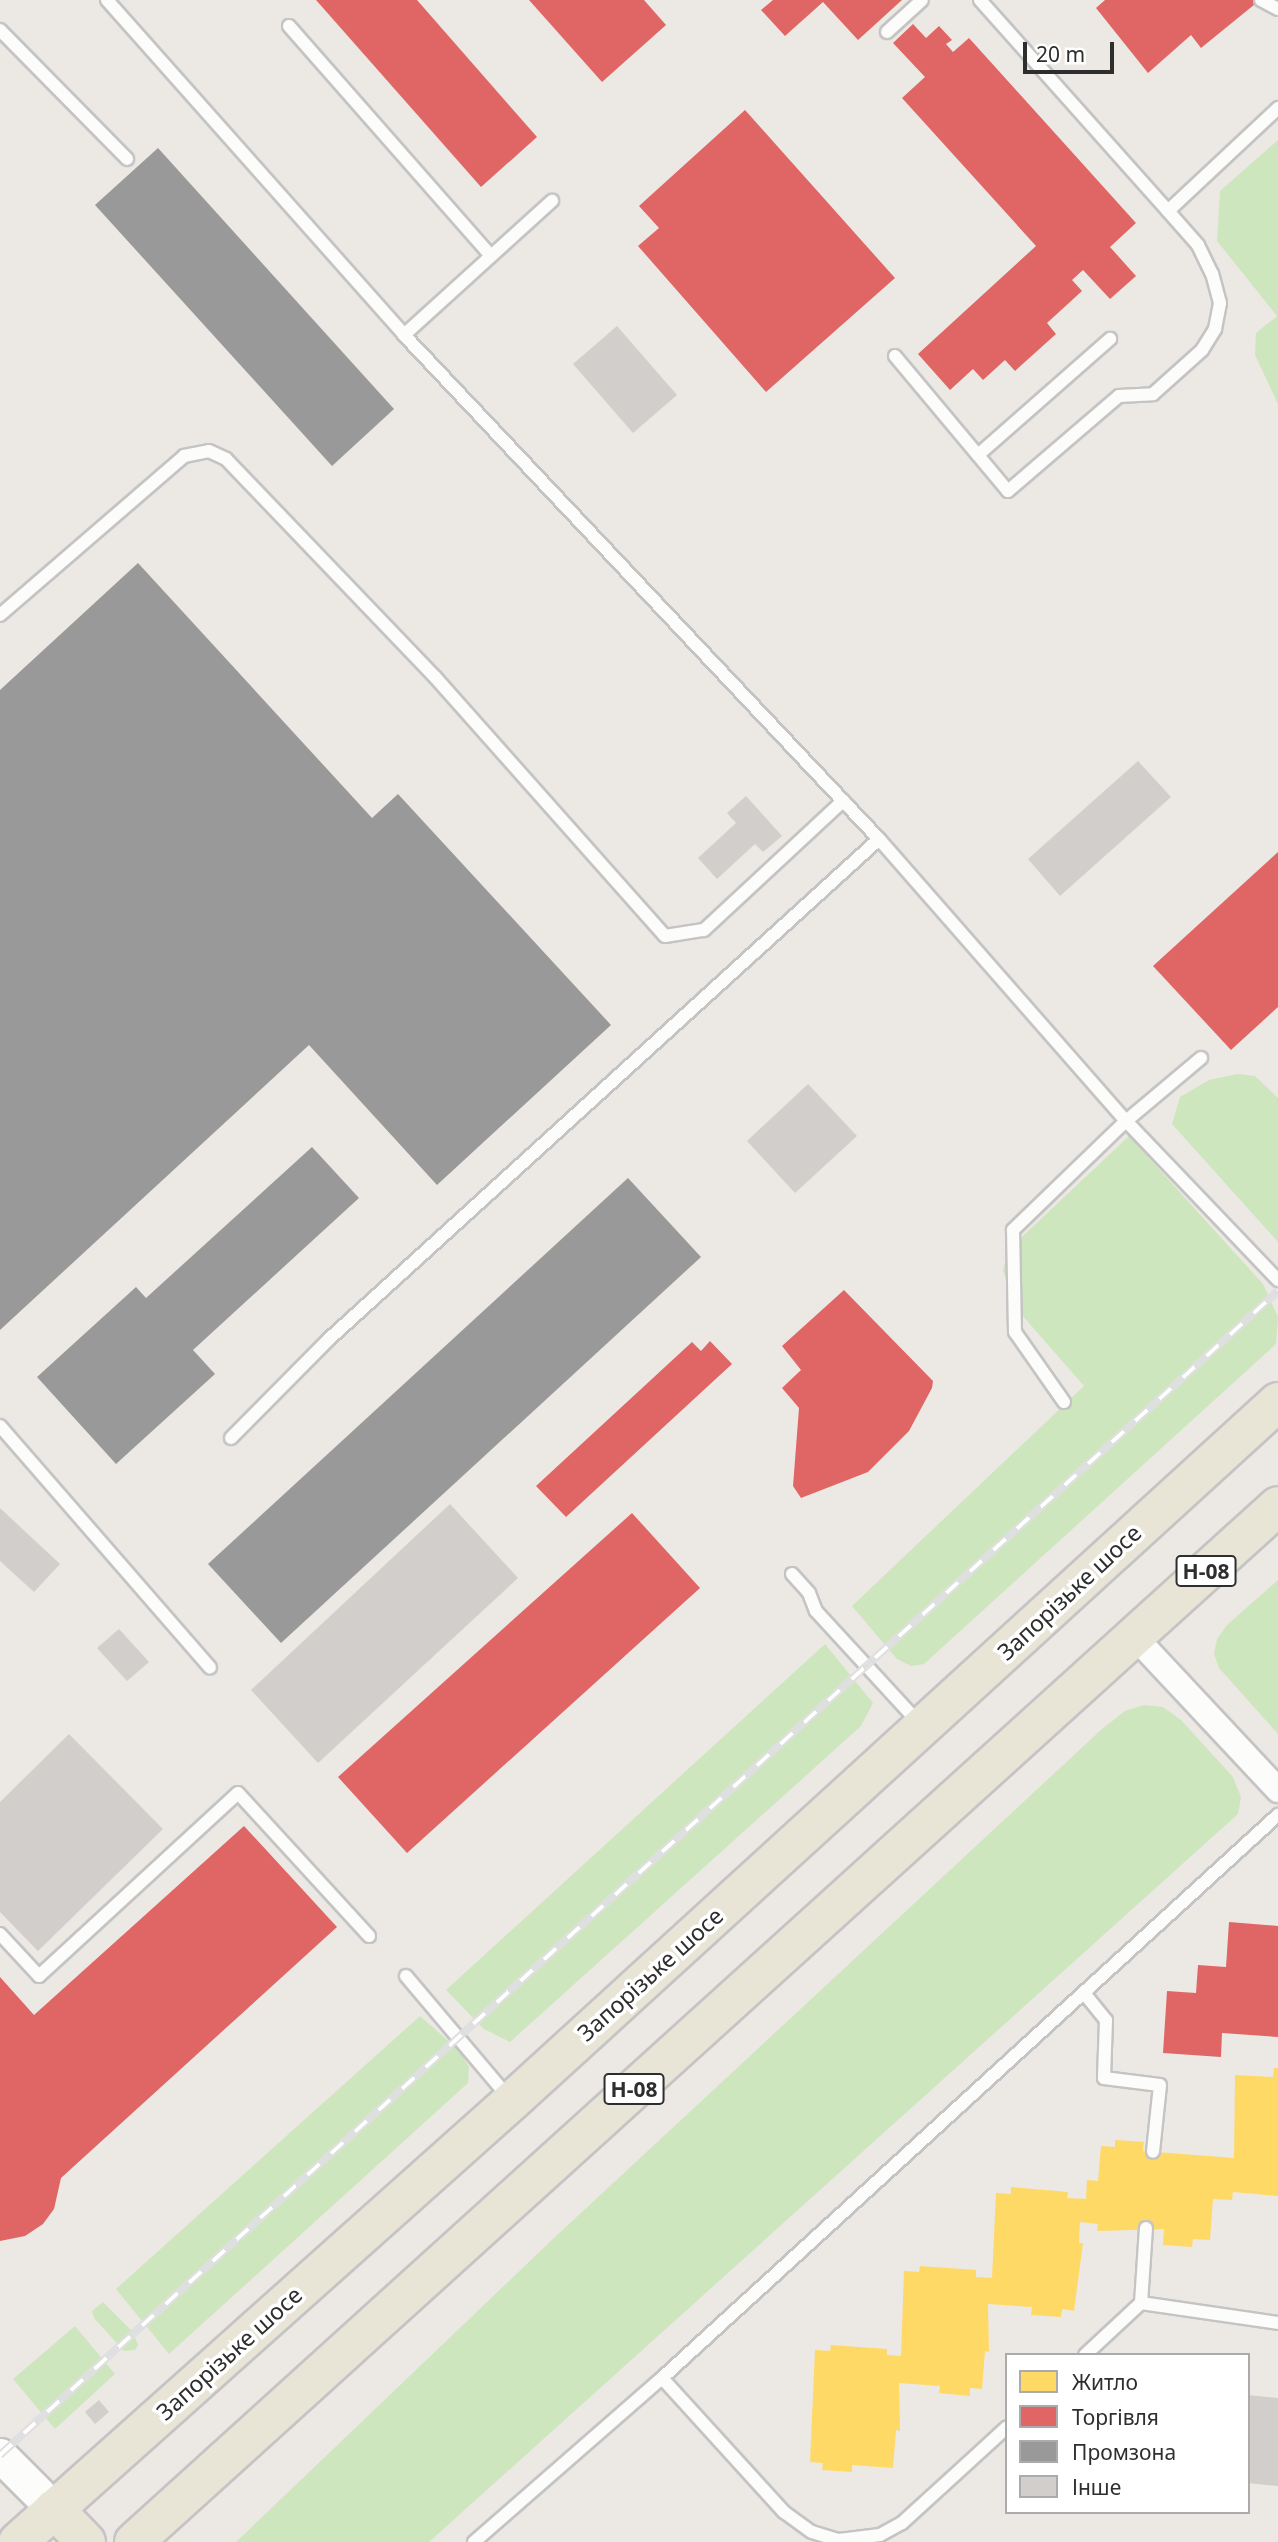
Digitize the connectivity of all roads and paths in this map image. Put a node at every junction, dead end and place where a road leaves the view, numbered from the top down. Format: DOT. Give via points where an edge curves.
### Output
graph roads {
  1 [pos="107,0"];
  2 [pos="922,0"];
  3 [pos="980,0"];
  4 [pos="1261,0"];
  5 [pos="1278,9"];
  6 [pos="289,26"];
  7 [pos="0,30"];
  8 [pos="887,32"];
  9 [pos="1278,108"];
  10 [pos="127,159"];
  11 [pos="552,201"];
  12 [pos="1168,211"];
  13 [pos="491,256"];
  14 [pos="404,335"];
  15 [pos="1110,339"];
  16 [pos="895,356"];
  17 [pos="978,455"];
  18 [pos="0,615"];
  19 [pos="843,801"];
  20 [pos="878,839"];
  21 [pos="1201,1058"];
  22 [pos="1126,1121"];
  23 [pos="1278,1280"];
  24 [pos="1064,1402"];
  25 [pos="1278,1402"];
  26 [pos="0,1426"];
  27 [pos="231,1438"];
  28 [pos="1278,1506"];
  29 [pos="792,1574"];
  30 [pos="1134,1636"];
  31 [pos="211,1668"];
  32 [pos="923,1727"];
  33 [pos="1278,1790"];
  34 [pos="1278,1815"];
  35 [pos="0,1934"];
  36 [pos="369,1936"];
  37 [pos="406,1976"];
  38 [pos="1084,1993"];
  39 [pos="512,2101"];
  40 [pos="1153,2152"];
  41 [pos="1146,2228"];
  42 [pos="1141,2303"];
  43 [pos="1278,2323"];
  44 [pos="1087,2353"];
  45 [pos="662,2378"];
  46 [pos="1005,2429"];
  47 [pos="0,2455"];
  48 [pos="54,2509"];
  49 [pos="18,2542"];
  50 [pos="86,2542"];
  51 [pos="134,2542"];
  52 [pos="474,2542"];
  1 -- 14 [label="lane"];
  2 -- 8 [label="lane"];
  3 -- 12 [label="lane"];
  4 -- 5 [label="lane"];
  6 -- 13 [label="lane"];
  7 -- 10 [label="lane"];
  9 -- 12 [label="lane"];
  11 -- 13 [label="lane"];
  12 -- 17 [label="lane" via="1198,245 1220,303 1215,329 1202,350 1153,394 1119,396 1008,491"];
  13 -- 14 [label="lane"];
  14 -- 19 [label="lane"];
  15 -- 17 [label="lane"];
  16 -- 17 [label="lane"];
  18 -- 19 [label="lane" via="184,456 209,451 226,459 435,677 665,936 704,930"];
  19 -- 20 [label="lane"];
  20 -- 22 [label="lane"];
  20 -- 27 [label="lane" via="329,1339"];
  21 -- 22 [label="lane"];
  22 -- 23 [label="lane"];
  22 -- 24 [label="lane" via="1013,1230 1014,1332"];
  25 -- 32 [label="main road, Запорізьке шосе"];
  26 -- 31 [label="lane"];
  28 -- 30 [label="main road, Н-08"];
  29 -- 32 [label="lane" via="809,1593 816,1611"];
  30 -- 33 [label="street"];
  30 -- 51 [label="main road, Н-08"];
  32 -- 39 [label="main road, Запорізьке шосе"];
  34 -- 38 [label="lane"];
  35 -- 36 [label="lane" via="38,1976 239,1793"];
  37 -- 39 [label="lane"];
  38 -- 40 [label="lane" via="1107,2020 1104,2078 1160,2085"];
  38 -- 45 [label="lane"];
  39 -- 48 [label="main road, Запорізьке шосе"];
  41 -- 42 [label="lane"];
  42 -- 43 [label="lane"];
  42 -- 44 [label="lane"];
  45 -- 46 [label="lane" via="790,2518 812,2532 839,2540 880,2536 902,2523"];
  45 -- 52 [label="lane"];
  47 -- 48 [label="main road"];
  48 -- 49 [label="main road, Запорізьке шосе"];
  48 -- 50 [label="main road"];
}
